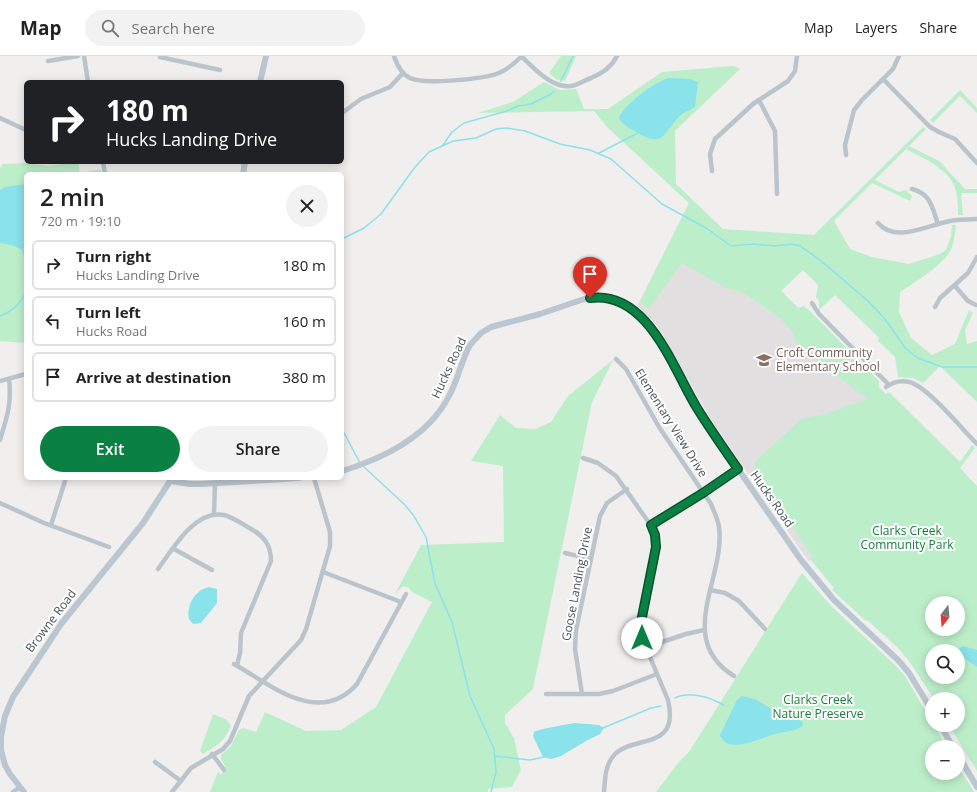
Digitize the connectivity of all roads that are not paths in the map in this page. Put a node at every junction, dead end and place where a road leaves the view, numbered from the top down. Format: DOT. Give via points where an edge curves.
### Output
graph roads {
  1 [pos="78,56"];
  2 [pos="84,56"];
  3 [pos="186,56"];
  4 [pos="266,56"];
  5 [pos="394,56"];
  6 [pos="522,56"];
  7 [pos="617,56"];
  8 [pos="804,56"];
  9 [pos="899,56"];
  10 [pos="160,57"];
  11 [pos="797,57"];
  12 [pos="48,61"];
  13 [pos="185,63"];
  14 [pos="220,70"];
  15 [pos="403,73"];
  16 [pos="883,79"];
  17 [pos="88,80"];
  18 [pos="260,80"];
  19 [pos="759,100"];
  20 [pos="344,112"];
  21 [pos="0,118"];
  22 [pos="24,129"];
  23 [pos="846,155"];
  24 [pos="977,163"];
  25 [pos="712,171"];
  26 [pos="912,189"];
  27 [pos="777,194"];
  28 [pos="977,220"];
  29 [pos="878,223"];
  30 [pos="938,224"];
  31 [pos="977,258"];
  32 [pos="955,286"];
  33 [pos="812,303"];
  34 [pos="976,305"];
  35 [pos="935,307"];
  36 [pos="616,358"];
  37 [pos="24,375"];
  38 [pos="9,379"];
  39 [pos="0,381"];
  40 [pos="0,440"];
  41 [pos="977,444"];
  42 [pos="583,458"];
  43 [pos="738,469"];
  44 [pos="344,470"];
  45 [pos="65,480"];
  46 [pos="172,480"];
  47 [pos="265,480"];
  48 [pos="315,480"];
  49 [pos="215,483"];
  50 [pos="627,489"];
  51 [pos="703,493"];
  52 [pos="0,503"];
  53 [pos="214,514"];
  54 [pos="51,525"];
  55 [pos="651,525"];
  56 [pos="109,547"];
  57 [pos="174,549"];
  58 [pos="565,553"];
  59 [pos="591,559"];
  60 [pos="158,568"];
  61 [pos="212,570"];
  62 [pos="323,572"];
  63 [pos="710,590"];
  64 [pos="406,594"];
  65 [pos="401,602"];
  66 [pos="704,630"];
  67 [pos="765,630"];
  68 [pos="646,648"];
  69 [pos="657,674"];
  70 [pos="734,676"];
  71 [pos="262,681"];
  72 [pos="546,694"];
  73 [pos="582,694"];
  74 [pos="925,699"];
  75 [pos="212,754"];
  76 [pos="155,762"];
  77 [pos="965,767"];
  78 [pos="224,770"];
  79 [pos="181,781"];
  80 [pos="977,787"];
  81 [pos="22,790"];
  82 [pos="13,792"];
  83 [pos="172,792"];
  84 [pos="604,792"];
  1 -- 12 [label="street"];
  2 -- 17 [label="street"];
  3 -- 13 [label="street"];
  4 -- 18 [label="main road"];
  5 -- 15 [label="street"];
  6 -- 7 [label="street" via="550,81 558,85 573,86 604,71"];
  6 -- 15 [label="street" via="504,71 485,77 423,81"];
  8 -- 11 [label="street"];
  9 -- 16 [label="street" via="892,70"];
  10 -- 13 [label="street"];
  11 -- 19 [label="street" via="792,77"];
  13 -- 14 [label="street"];
  15 -- 20 [label="street" via="390,87 361,99"];
  16 -- 23 [label="street" via="854,110 845,144"];
  16 -- 24 [label="street" via="930,127 955,139"];
  19 -- 25 [label="street" via="715,139 710,154"];
  19 -- 27 [label="street" via="775,131"];
  21 -- 22 [label="street"];
  26 -- 30 [label="street" via="926,196"];
  28 -- 30 [label="street" via="955,220"];
  29 -- 30 [label="street" via="884,228 899,232 914,231"];
  31 -- 32 [label="street" via="968,273"];
  32 -- 34 [label="street" via="967,300"];
  32 -- 35 [label="street" via="940,298"];
  33 -- 41 [label="street" via="819,314 887,386 892,382 909,382 917,385"];
  36 -- 51 [label="street, Elementary View Drive" via="626,369 659,427"];
  37 -- 38 [label="street"];
  38 -- 39 [label="street"];
  38 -- 40 [label="street" via="10,406"];
  42 -- 50 [label="street" via="607,468"];
  43 -- 44 [label="main road, Hucks Road" via="697,408 652,330 624,303 603,296 586,298 484,330 470,345 450,395 434,418 404,443"];
  43 -- 51 [label="street"];
  43 -- 74 [label="main road, Hucks Road" via="812,574 834,600 900,661"];
  45 -- 54 [label="street"];
  46 -- 49 [label="main road" via="190,484"];
  46 -- 81 [label="main road, Browne Road" via="143,523 61,624 13,697 4,720 1,750 5,765"];
  47 -- 49 [label="main road"];
  48 -- 62 [label="street" via="330,532 330,546"];
  49 -- 53 [label="street"];
  50 -- 55 [label="street"];
  50 -- 59 [label="street, Goose Landing Drive" via="604,508"];
  51 -- 55 [label="street"];
  51 -- 63 [label="street, Elementary View Drive" via="719,526 719,545"];
  52 -- 54 [label="street"];
  53 -- 57 [label="street" via="194,523"];
  53 -- 71 [label="street" via="230,517 260,534 267,542 271,553 269,568 241,633 240,653 235,665"];
  54 -- 56 [label="street"];
  55 -- 68 [label="street" via="655,535 655,555 640,627"];
  57 -- 60 [label="street"];
  57 -- 61 [label="street"];
  58 -- 59 [label="street"];
  59 -- 73 [label="street, Goose Landing Drive" via="576,630 575,649"];
  62 -- 65 [label="street"];
  62 -- 71 [label="street" via="301,640"];
  63 -- 66 [label="street, Elementary View Drive" via="704,616"];
  63 -- 67 [label="street" via="725,593 739,601"];
  64 -- 65 [label="street"];
  65 -- 71 [label="street" via="351,692 318,704 292,697"];
  66 -- 68 [label="street"];
  66 -- 70 [label="street, Elementary View Drive" via="713,655 726,671"];
  68 -- 69 [label="street"];
  69 -- 73 [label="street" via="613,691"];
  69 -- 84 [label="street" via="671,710 667,727 661,735 652,740 615,753 608,763"];
  71 -- 75 [label="street" via="249,696 230,741"];
  72 -- 73 [label="street"];
  75 -- 78 [label="street"];
  75 -- 79 [label="street" via="191,768"];
  76 -- 79 [label="street"];
  77 -- 80 [label="main road"];
  79 -- 83 [label="street"];
  81 -- 82 [label="street"];
}
